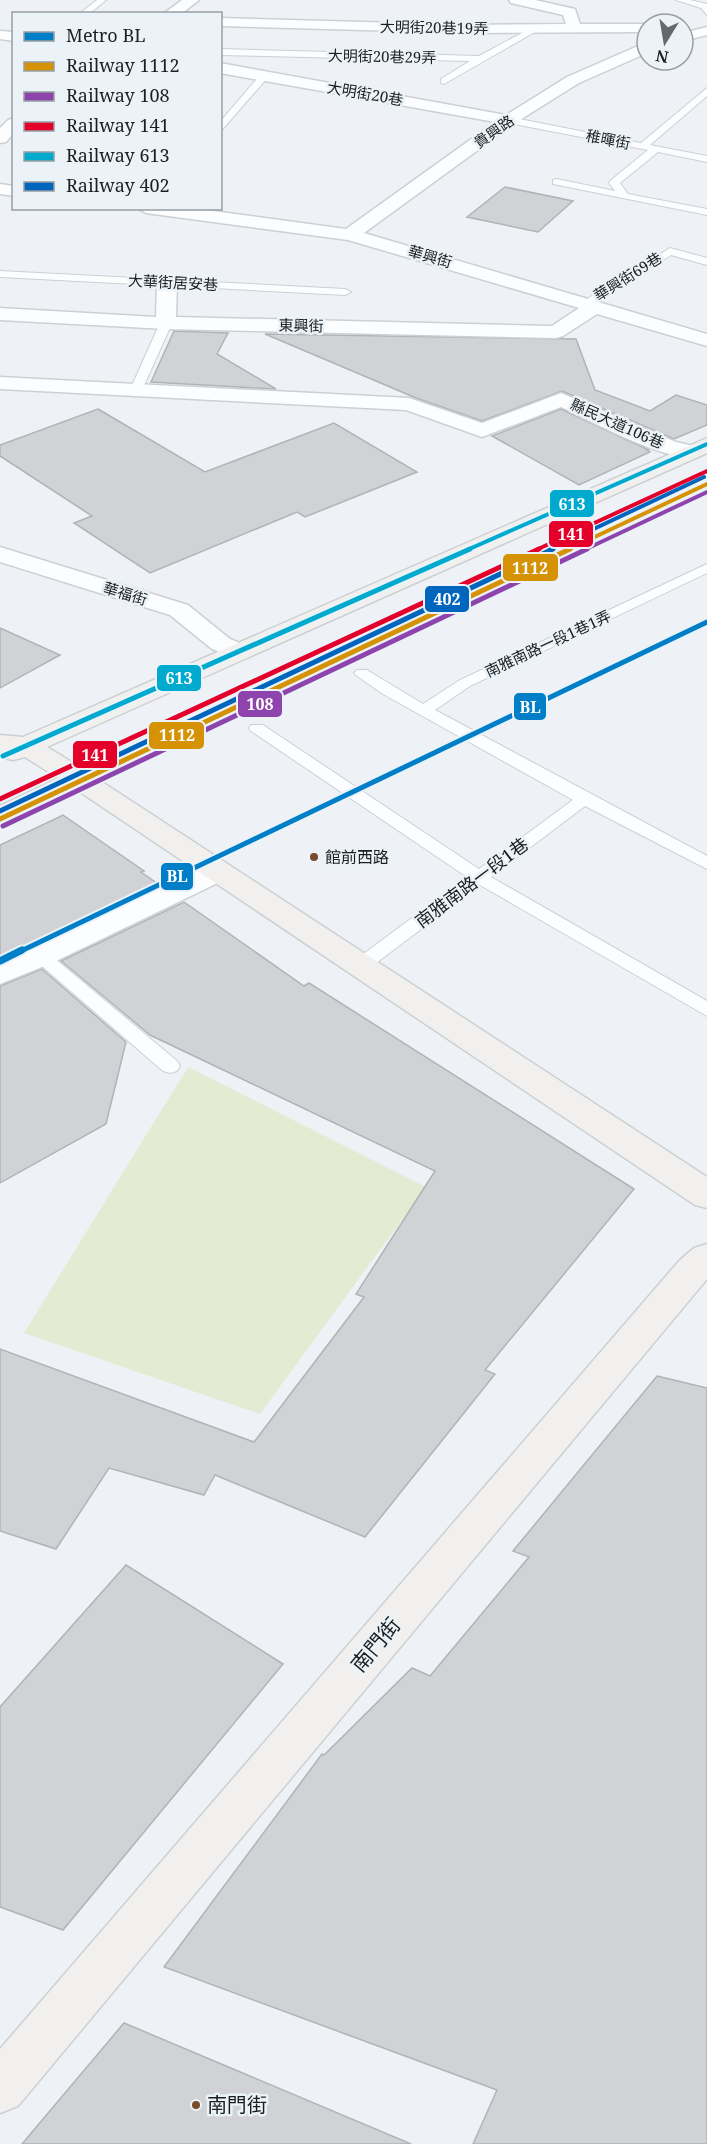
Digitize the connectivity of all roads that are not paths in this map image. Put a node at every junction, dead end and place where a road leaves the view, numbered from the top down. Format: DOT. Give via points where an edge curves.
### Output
graph roads {
  1 [pos="102,0"];
  2 [pos="192,0"];
  3 [pos="516,0"];
  4 [pos="681,0"];
  5 [pos="86,12"];
  6 [pos="173,12"];
  7 [pos="707,12"];
  8 [pos="222,22"];
  9 [pos="635,28"];
  10 [pos="536,29"];
  11 [pos="574,29"];
  12 [pos="222,52"];
  13 [pos="635,52"];
  14 [pos="624,57"];
  15 [pos="481,59"];
  16 [pos="222,68"];
  17 [pos="264,76"];
  18 [pos="444,81"];
  19 [pos="707,91"];
  20 [pos="509,120"];
  21 [pos="12,125"];
  22 [pos="222,127"];
  23 [pos="0,138"];
  24 [pos="642,147"];
  25 [pos="656,149"];
  26 [pos="707,159"];
  27 [pos="557,182"];
  28 [pos="625,196"];
  29 [pos="154,210"];
  30 [pos="707,212"];
  31 [pos="350,235"];
  32 [pos="707,262"];
  33 [pos="0,274"];
  34 [pos="167,283"];
  35 [pos="345,292"];
  36 [pos="590,305"];
  37 [pos="0,314"];
  38 [pos="166,323"];
  39 [pos="707,340"];
  40 [pos="0,383"];
  41 [pos="136,390"];
  42 [pos="699,449"];
  43 [pos="707,482"];
  44 [pos="0,554"];
  45 [pos="707,568"];
  46 [pos="240,652"];
  47 [pos="362,673"];
  48 [pos="425,710"];
  49 [pos="256,728"];
  50 [pos="13,745"];
  51 [pos="0,758"];
  52 [pos="79,779"];
  53 [pos="583,800"];
  54 [pos="0,817"];
  55 [pos="707,864"];
  56 [pos="216,872"];
  57 [pos="479,877"];
  58 [pos="41,956"];
  59 [pos="361,965"];
  60 [pos="0,973"];
  61 [pos="707,1008"];
  62 [pos="171,1066"];
  63 [pos="707,1195"];
  64 [pos="707,1258"];
  65 [pos="0,2088"];
  1 -- 5 [label="lane"];
  2 -- 6 [label="street"];
  3 -- 11 [label="street" via="570,12"];
  4 -- 7 [label="lane" via="704,6"];
  8 -- 10 [label="street, 大明街20巷19弄"];
  9 -- 11 [label="street, 大明街20巷19弄"];
  10 -- 11 [label="street, 大明街20巷19弄"];
  10 -- 15 [label="lane"];
  11 -- 14 [label="street"];
  12 -- 15 [label="lane, 大明街20巷29弄"];
  13 -- 14 [label="street, 貴興路"];
  14 -- 20 [label="street, 貴興路" via="573,80"];
  15 -- 18 [label="lane"];
  16 -- 17 [label="street, 大明街20巷"];
  17 -- 20 [label="street, 大明街20巷"];
  17 -- 22 [label="lane"];
  19 -- 24 [label="lane"];
  20 -- 24 [label="lane, 稚暉街"];
  20 -- 31 [label="street, 貴興路"];
  21 -- 23 [label="street"];
  24 -- 25 [label="lane, 稚暉街"];
  25 -- 26 [label="lane, 稚暉街"];
  25 -- 28 [label="lane" via="614,183"];
  27 -- 28 [label="lane"];
  28 -- 30 [label="lane"];
  29 -- 31 [label="street, 華興街"];
  31 -- 36 [label="street, 華興街"];
  32 -- 36 [label="lane, 華興街69巷" via="670,251"];
  33 -- 34 [label="lane, 大華街居安巷"];
  34 -- 35 [label="lane, 大華街居安巷"];
  34 -- 38 [label="street"];
  36 -- 38 [label="street, 東興街" via="556,332"];
  36 -- 39 [label="street, 華興街"];
  37 -- 38 [label="street, 東興街"];
  38 -- 41 [label="lane"];
  40 -- 41 [label="street"];
  41 -- 42 [label="street, 縣民大道106巷" via="409,404 482,430 561,399 669,447"];
  42 -- 46 [label="main road"];
  43 -- 52 [label="main road"];
  44 -- 46 [label="street, 華福街" via="179,610 221,644"];
  45 -- 48 [label="lane, 南雅南路一段1巷1弄" via="465,682"];
  46 -- 50 [label="main road"];
  47 -- 48 [label="lane"];
  48 -- 53 [label="lane"];
  49 -- 57 [label="lane"];
  50 -- 51 [label="main road"];
  50 -- 52 [label="main road"];
  52 -- 54 [label="main road"];
  52 -- 56 [label="main road"];
  53 -- 55 [label="lane"];
  53 -- 57 [label="lane, 南雅南路一段1巷"];
  56 -- 58 [label="street"];
  56 -- 59 [label="main road"];
  57 -- 59 [label="lane, 南雅南路一段1巷"];
  57 -- 61 [label="lane"];
  58 -- 60 [label="street"];
  58 -- 62 [label="lane"];
  59 -- 63 [label="main road"];
  64 -- 65 [label="main road, 南門街"];
}
